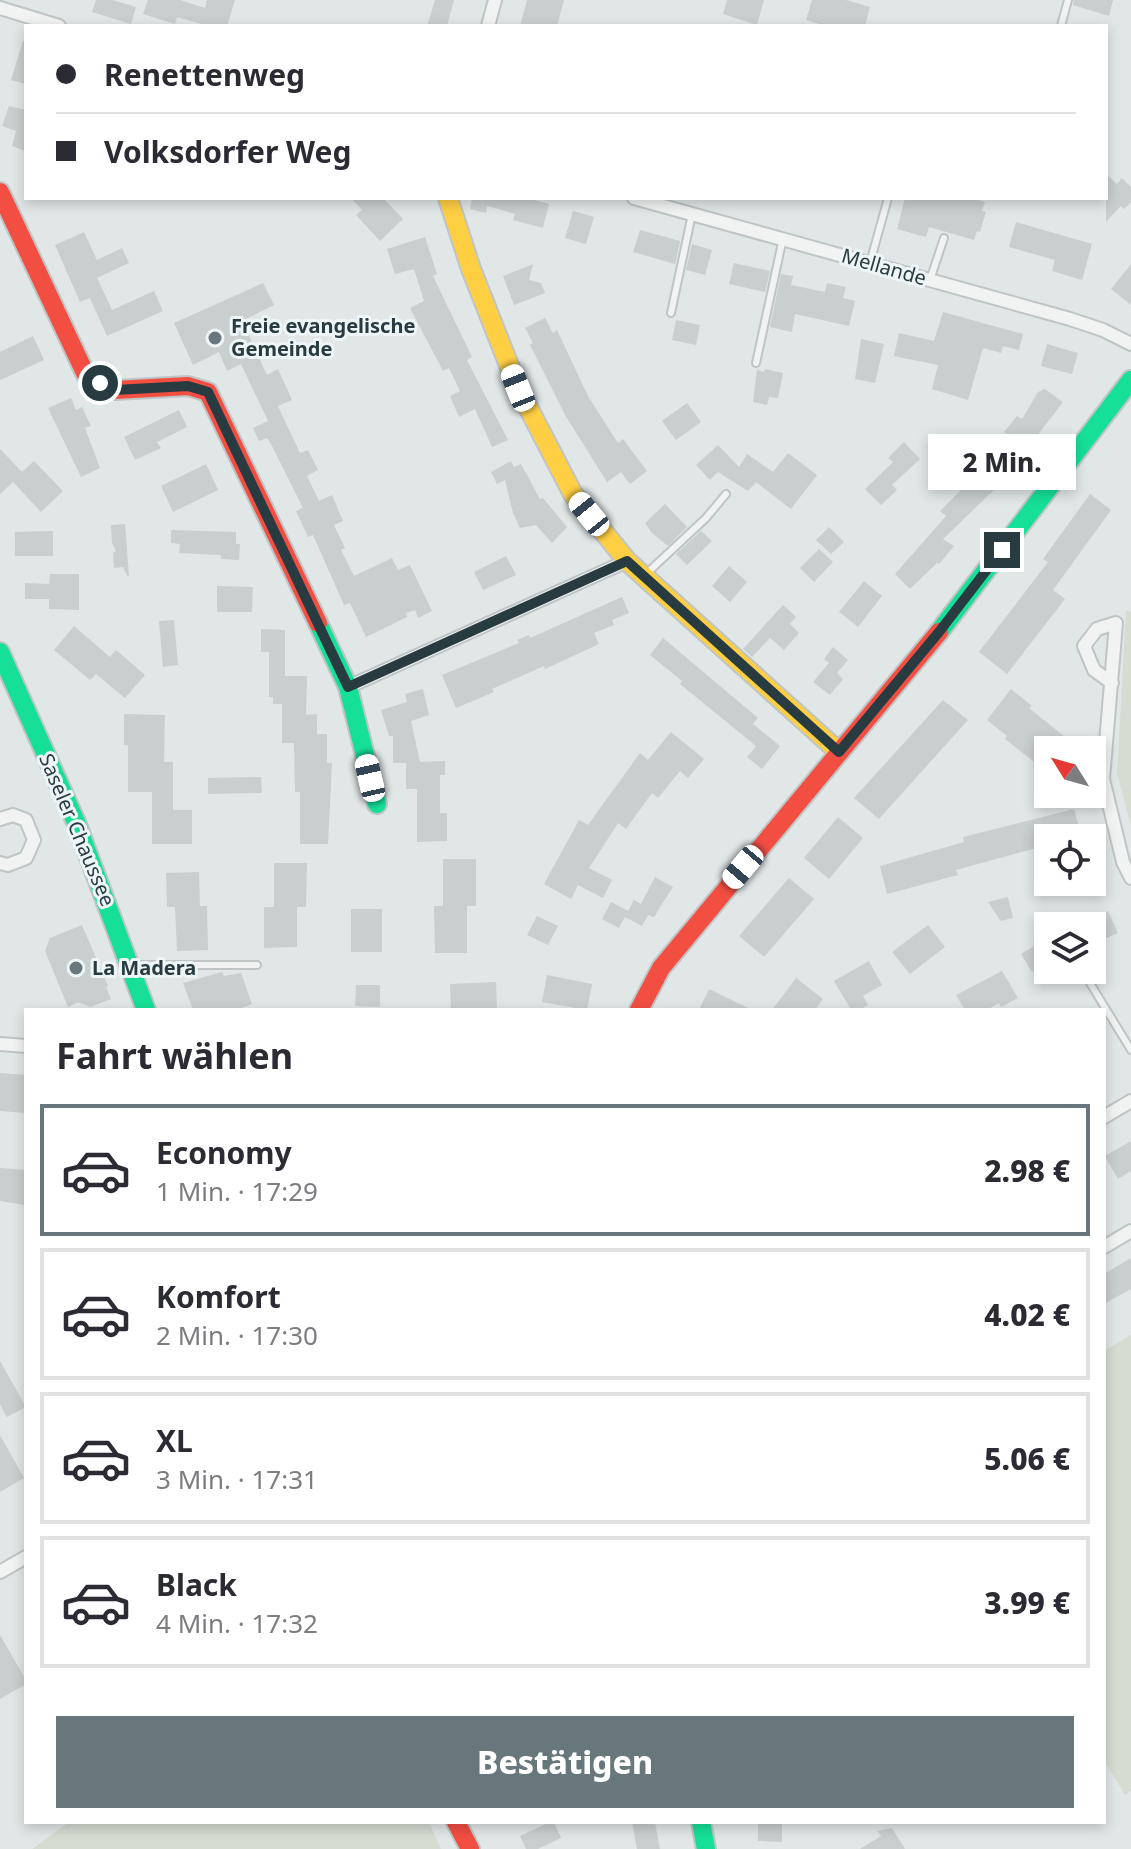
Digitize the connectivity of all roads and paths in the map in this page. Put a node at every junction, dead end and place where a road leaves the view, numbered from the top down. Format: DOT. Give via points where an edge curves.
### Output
graph roads {
  1 [pos="495,0"];
  2 [pos="1068,0"];
  3 [pos="0,8"];
  4 [pos="52,24"];
  5 [pos="489,24"];
  6 [pos="1062,24"];
  7 [pos="0,192"];
  8 [pos="449,200"];
  9 [pos="641,200"];
  10 [pos="887,200"];
  11 [pos="692,214"];
  12 [pos="783,238"];
  13 [pos="944,238"];
  14 [pos="870,263"];
  15 [pos="930,280"];
  16 [pos="671,313"];
  17 [pos="1131,344"];
  18 [pos="756,363"];
  19 [pos="1131,380"];
  20 [pos="726,494"];
  21 [pos="627,561"];
  22 [pos="644,576"];
  23 [pos="0,652"];
  24 [pos="5,680"];
  25 [pos="1112,683"];
  26 [pos="348,687"];
  27 [pos="839,752"];
  28 [pos="377,804"];
  29 [pos="0,819"];
  30 [pos="0,863"];
  31 [pos="1131,878"];
  32 [pos="129,965"];
  33 [pos="241,965"];
  34 [pos="257,965"];
  35 [pos="249,972"];
  36 [pos="1091,984"];
  37 [pos="145,1008"];
  38 [pos="640,1008"];
  39 [pos="1105,1008"];
  40 [pos="1106,1009"];
  41 [pos="0,1044"];
  42 [pos="24,1046"];
  43 [pos="1131,1050"];
  44 [pos="1131,1101"];
  45 [pos="1106,1116"];
  46 [pos="1131,1231"];
  47 [pos="1106,1246"];
  48 [pos="24,1558"];
  49 [pos="0,1572"];
  50 [pos="457,1824"];
  51 [pos="701,1824"];
  52 [pos="470,1849"];
  53 [pos="706,1849"];
  1 -- 5 [label="street"];
  2 -- 6 [label="lane"];
  3 -- 4 [label="street"];
  7 -- 26 [label="street" via="86,375 115,390 188,386 208,392"];
  8 -- 21 [label="street" via="518,388 573,494"];
  9 -- 11 [label="street, Mellande"];
  10 -- 14 [label="lane"];
  11 -- 12 [label="street, Mellande"];
  11 -- 16 [label="lane"];
  12 -- 14 [label="street, Mellande"];
  12 -- 18 [label="lane"];
  13 -- 15 [label="lane"];
  14 -- 15 [label="street, Mellande"];
  15 -- 17 [label="street, Mellande" via="1070,319"];
  19 -- 27 [label="street" via="939,632"];
  20 -- 22 [label="lane"];
  21 -- 22 [label="street"];
  21 -- 26 [label="street"];
  22 -- 27 [label="street"];
  23 -- 24 [label="street, Saseler Chaussee"];
  24 -- 32 [label="street, Saseler Chaussee" via="76,822"];
  25 -- 31 [label="street" via="1103,779"];
  26 -- 28 [label="street"];
  27 -- 38 [label="street" via="670,958"];
  29 -- 30 [label="street" via="13,815 26,820 34,840 26,858"];
  32 -- 33 [label="lane"];
  32 -- 37 [label="street, Saseler Chaussee"];
  33 -- 34 [label="lane"];
  33 -- 35 [label="lane"];
  36 -- 39 [label="lane"];
  40 -- 43 [label="lane"];
  41 -- 42 [label="street"];
  44 -- 45 [label="street"];
  46 -- 47 [label="street"];
  48 -- 49 [label="street"];
  50 -- 52 [label="street"];
  51 -- 53 [label="street"];
}
